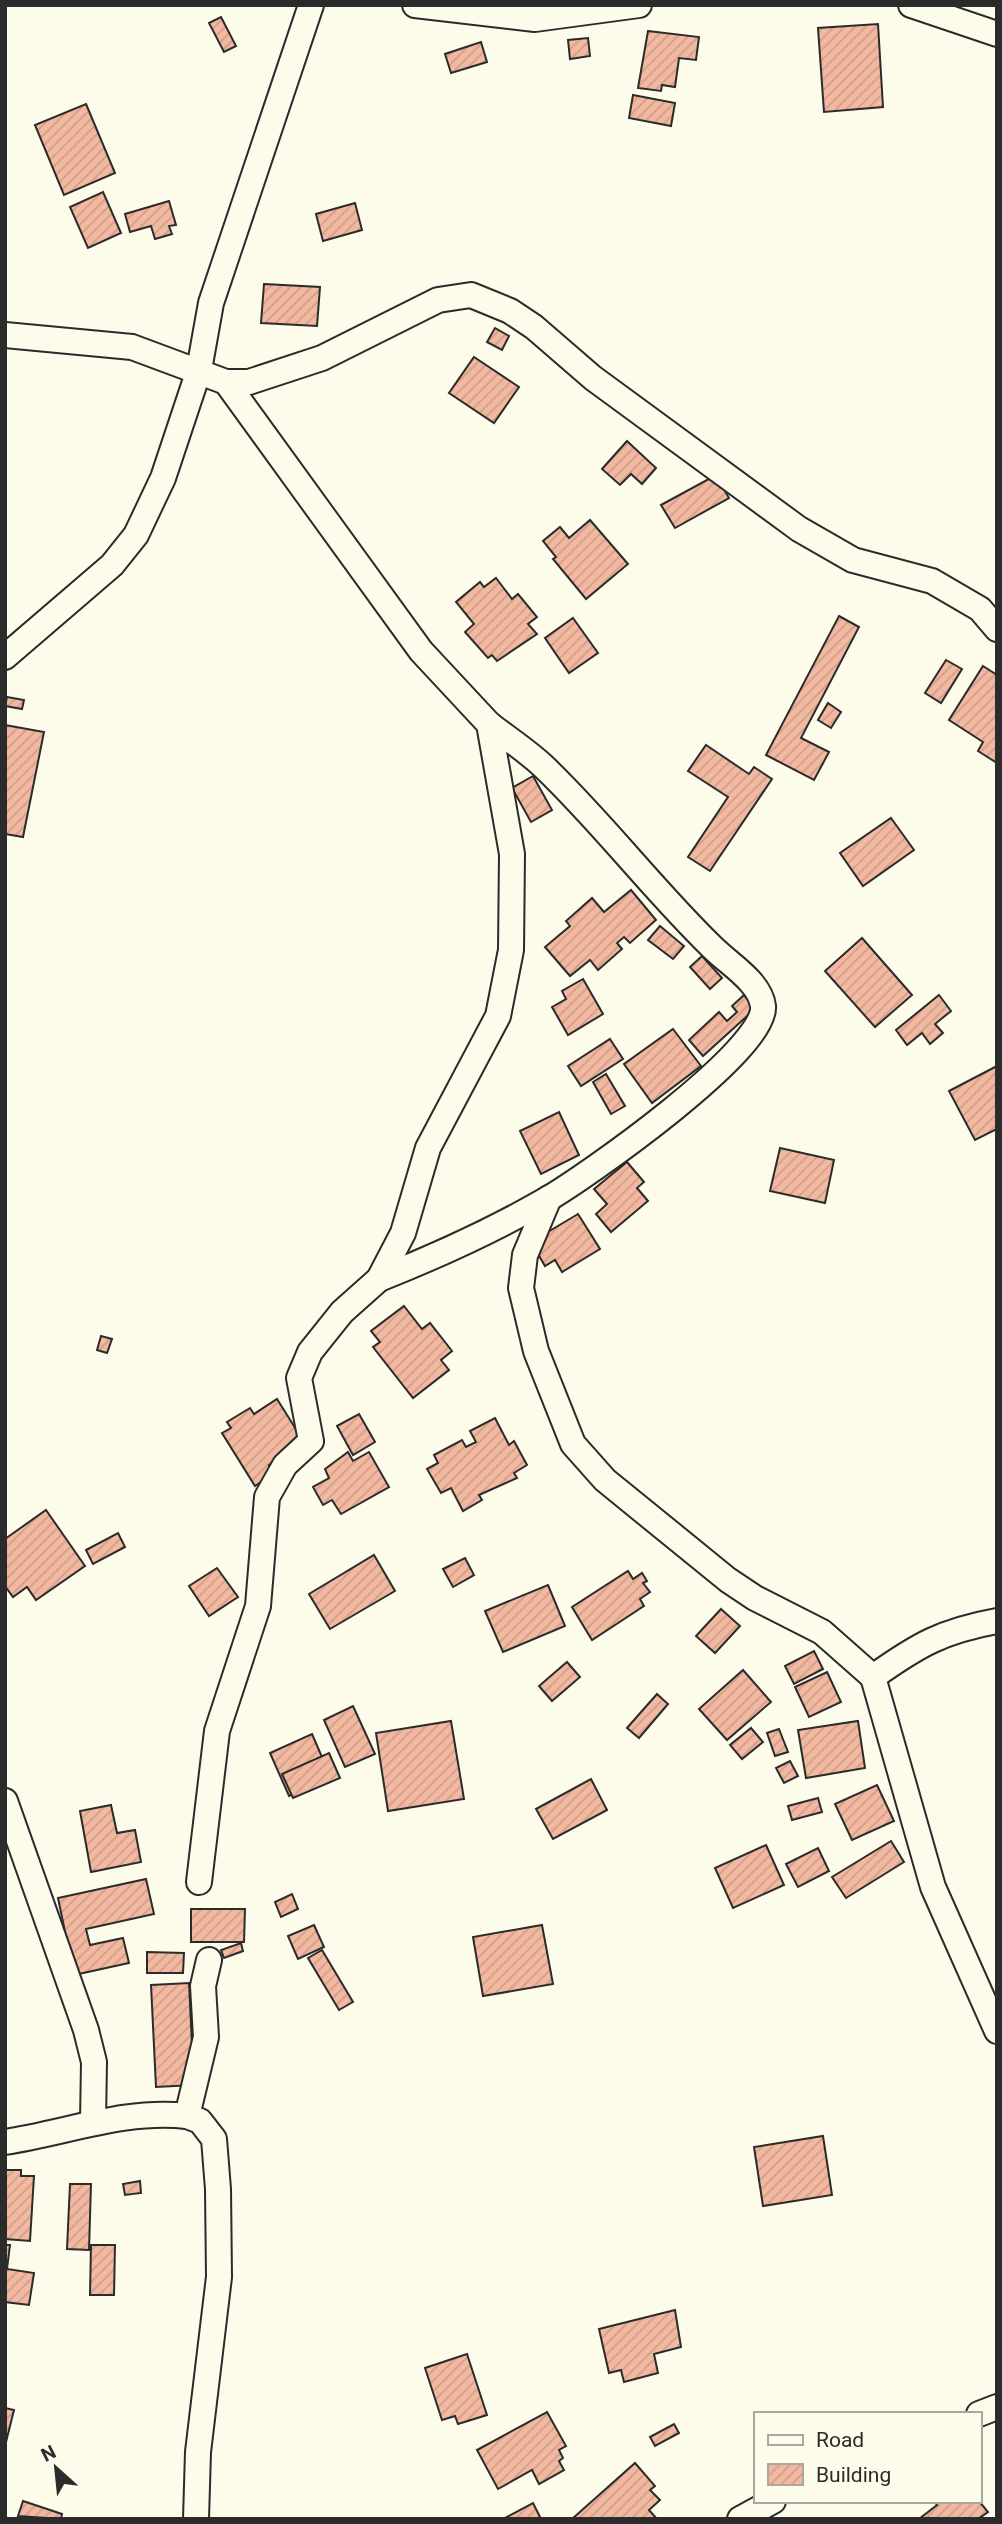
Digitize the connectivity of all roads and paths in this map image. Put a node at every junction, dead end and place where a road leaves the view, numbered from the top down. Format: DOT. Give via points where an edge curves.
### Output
graph roads {
  1 [pos="311,5"];
  2 [pos="415,5"];
  3 [pos="639,5"];
  4 [pos="911,5"];
  5 [pos="997,34"];
  6 [pos="5,334"];
  7 [pos="199,370"];
  8 [pos="226,382"];
  9 [pos="997,629"];
  10 [pos="5,657"];
  11 [pos="489,724"];
  12 [pos="549,1198"];
  13 [pos="380,1279"];
  14 [pos="997,1622"];
  15 [pos="873,1676"];
  16 [pos="5,1801"];
  17 [pos="199,1882"];
  18 [pos="209,1960"];
  19 [pos="997,2031"];
  20 [pos="187,2116"];
  21 [pos="93,2122"];
  22 [pos="5,2142"];
  23 [pos="769,2503"];
  24 [pos="196,2519"];
  25 [pos="740,2519"];
  1 -- 7 [label="street" via="211,303"];
  2 -- 3 [label="street" via="535,19"];
  4 -- 5 [label="street"];
  6 -- 7 [label="street" via="132,347"];
  7 -- 8 [label="street"];
  7 -- 10 [label="street" via="163,478 136,535 112,565"];
  8 -- 9 [label="street" via="249,383 277,374 322,358 438,300 471,295 510,310 534,327 593,378 799,529 853,560 932,581 979,609"];
  8 -- 11 [label="street" via="421,651"];
  11 -- 12 [label="street" via="542,765 760,992 764,1010 758,1029 733,1057 648,1129"];
  11 -- 13 [label="street" via="512,854 511,950 498,1016 428,1148 403,1233"];
  12 -- 13 [label="street" via="456,1248"];
  12 -- 15 [label="street" via="525,1255 522,1288 536,1351 573,1444 605,1480 728,1580 822,1632"];
  13 -- 17 [label="street" via="342,1312 310,1352 299,1378 311,1441 285,1465 267,1497 258,1606 216,1731"];
  14 -- 15 [label="street" via="947,1632 919,1644"];
  15 -- 19 [label="street" via="933,1887"];
  16 -- 21 [label="street" via="86,2030 94,2062"];
  18 -- 20 [label="street" via="203,1986 206,2037"];
  20 -- 21 [label="street"];
  20 -- 24 [label="street" via="201,2121 214,2139 218,2189 219,2277 198,2452"];
  21 -- 22 [label="street"];
  23 -- 25 [label="street"];
}
